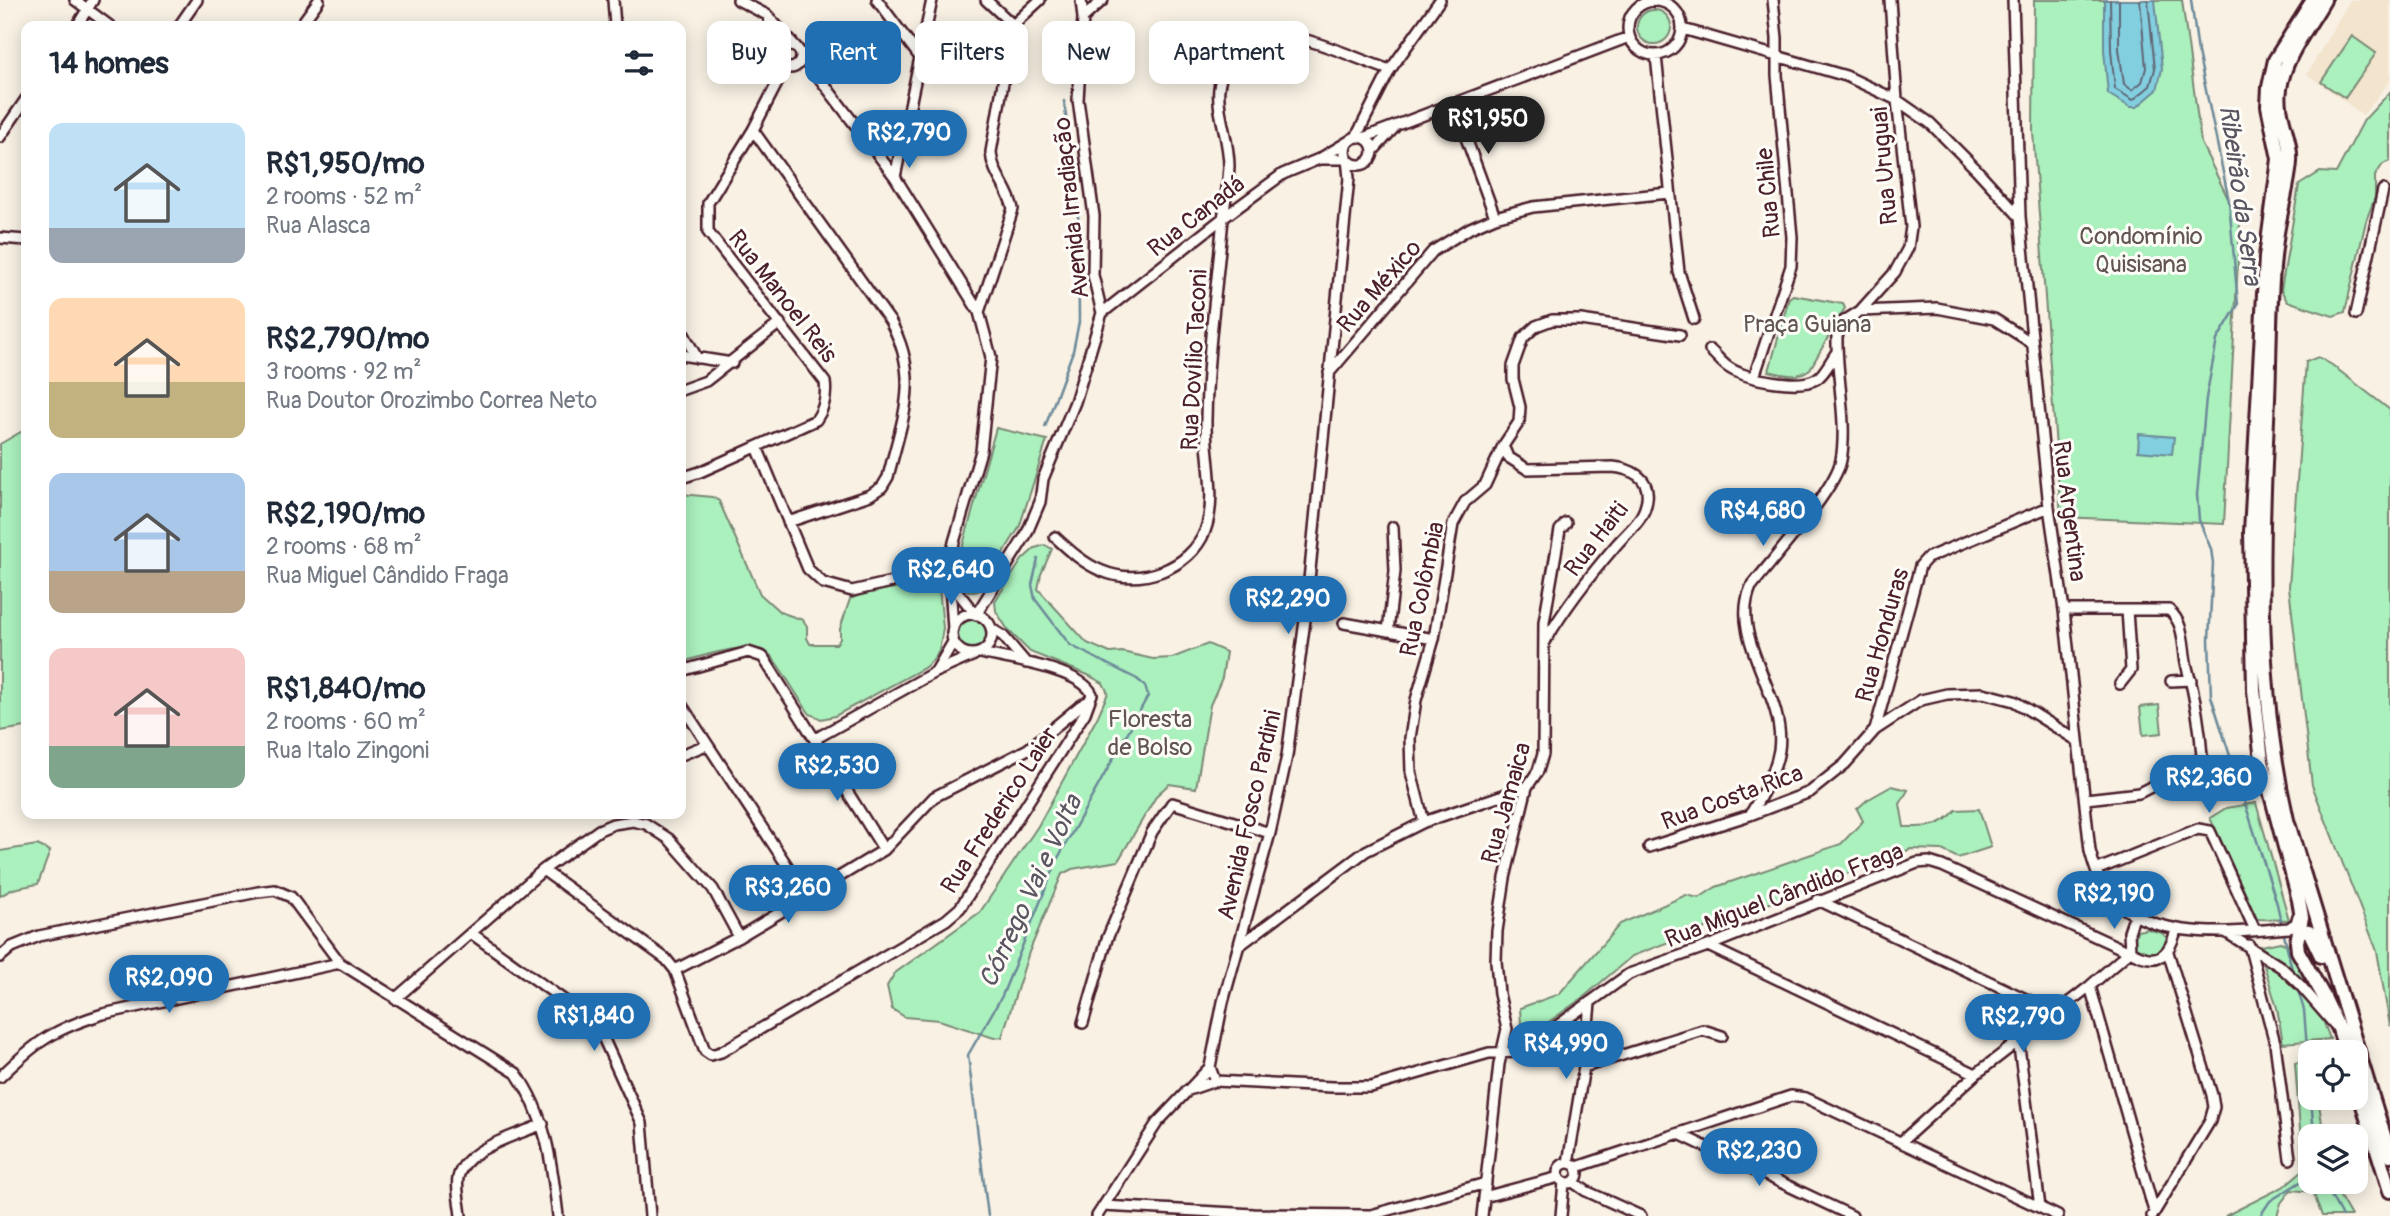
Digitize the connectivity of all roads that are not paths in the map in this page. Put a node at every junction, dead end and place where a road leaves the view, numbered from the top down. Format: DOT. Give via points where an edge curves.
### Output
graph roads {
  1 [pos="75,0"];
  2 [pos="93,0"];
  3 [pos="197,0"];
  4 [pos="319,0"];
  5 [pos="613,0"];
  6 [pos="738,0"];
  7 [pos="877,0"];
  8 [pos="932,0"];
  9 [pos="986,0"];
  10 [pos="1040,0"];
  11 [pos="1081,0"];
  12 [pos="1103,0"];
  13 [pos="1440,0"];
  14 [pos="1773,0"];
  15 [pos="1890,0"];
  16 [pos="2013,0"];
  17 [pos="2313,0"];
  18 [pos="2324,0"];
  19 [pos="1661,1"];
  20 [pos="1637,3"];
  21 [pos="88,10"];
  22 [pos="767,15"];
  23 [pos="1083,18"];
  24 [pos="80,21"];
  25 [pos="103,21"];
  26 [pos="182,21"];
  27 [pos="304,21"];
  28 [pos="614,21"];
  29 [pos="769,21"];
  30 [pos="927,21"];
  31 [pos="1009,21"];
  32 [pos="1017,21"];
  33 [pos="1683,29"];
  34 [pos="1629,37"];
  35 [pos="791,49"];
  36 [pos="799,51"];
  37 [pos="915,51"];
  38 [pos="1656,56"];
  39 [pos="1777,58"];
  40 [pos="791,69"];
  41 [pos="1390,70"];
  42 [pos="915,76"];
  43 [pos="776,84"];
  44 [pos="1003,84"];
  45 [pos="1897,100"];
  46 [pos="1454,105"];
  47 [pos="21,106"];
  48 [pos="1396,126"];
  49 [pos="752,130"];
  50 [pos="0,137"];
  51 [pos="1356,139"];
  52 [pos="1373,151"];
  53 [pos="1319,159"];
  54 [pos="1347,159"];
  55 [pos="1364,164"];
  56 [pos="895,177"];
  57 [pos="1349,178"];
  58 [pos="2383,190"];
  59 [pos="1669,193"];
  60 [pos="1495,217"];
  61 [pos="2020,217"];
  62 [pos="1223,218"];
  63 [pos="0,238"];
  64 [pos="21,240"];
  65 [pos="1860,310"];
  66 [pos="979,312"];
  67 [pos="1102,313"];
  68 [pos="2356,314"];
  69 [pos="1694,319"];
  70 [pos="780,323"];
  71 [pos="1680,335"];
  72 [pos="686,338"];
  73 [pos="2032,343"];
  74 [pos="1710,350"];
  75 [pos="1836,352"];
  76 [pos="686,356"];
  77 [pos="697,358"];
  78 [pos="732,363"];
  79 [pos="1329,373"];
  80 [pos="1755,377"];
  81 [pos="686,388"];
  82 [pos="1503,446"];
  83 [pos="757,447"];
  84 [pos="686,476"];
  85 [pos="2049,507"];
  86 [pos="788,522"];
  87 [pos="1566,523"];
  88 [pos="1393,527"];
  89 [pos="1055,537"];
  90 [pos="949,569"];
  91 [pos="952,585"];
  92 [pos="2064,610"];
  93 [pos="2127,610"];
  94 [pos="980,617"];
  95 [pos="1344,623"];
  96 [pos="953,629"];
  97 [pos="992,629"];
  98 [pos="1388,631"];
  99 [pos="1434,639"];
  100 [pos="1545,641"];
  101 [pos="953,642"];
  102 [pos="977,654"];
  103 [pos="1026,663"];
  104 [pos="686,670"];
  105 [pos="935,673"];
  106 [pos="2191,680"];
  107 [pos="2171,681"];
  108 [pos="2120,684"];
  109 [pos="1087,702"];
  110 [pos="686,713"];
  111 [pos="1875,730"];
  112 [pos="815,739"];
  113 [pos="2078,741"];
  114 [pos="706,745"];
  115 [pos="686,753"];
  116 [pos="1527,787"];
  117 [pos="2086,799"];
  118 [pos="1750,815"];
  119 [pos="1424,822"];
  120 [pos="1270,833"];
  121 [pos="1649,847"];
  122 [pos="884,850"];
  123 [pos="543,870"];
  124 [pos="2096,870"];
  125 [pos="807,896"];
  126 [pos="1818,900"];
  127 [pos="2135,914"];
  128 [pos="2295,929"];
  129 [pos="2176,930"];
  130 [pos="2255,930"];
  131 [pos="471,933"];
  132 [pos="2227,933"];
  133 [pos="739,937"];
  134 [pos="1239,946"];
  135 [pos="1708,946"];
  136 [pos="2249,946"];
  137 [pos="2130,951"];
  138 [pos="2168,952"];
  139 [pos="0,957"];
  140 [pos="340,962"];
  141 [pos="675,970"];
  142 [pos="2090,986"];
  143 [pos="395,999"];
  144 [pos="1590,1003"];
  145 [pos="2344,1011"];
  146 [pos="2055,1013"];
  147 [pos="1083,1023"];
  148 [pos="2339,1029"];
  149 [pos="1721,1036"];
  150 [pos="2018,1039"];
  151 [pos="2342,1040"];
  152 [pos="1503,1054"];
  153 [pos="1210,1067"];
  154 [pos="1584,1067"];
  155 [pos="1976,1074"];
  156 [pos="0,1077"];
  157 [pos="1215,1081"];
  158 [pos="1186,1091"];
  159 [pos="2364,1110"];
  160 [pos="543,1124"];
  161 [pos="1679,1134"];
  162 [pos="1902,1141"];
  163 [pos="2390,1155"];
  164 [pos="2290,1159"];
  165 [pos="1573,1165"];
  166 [pos="1565,1180"];
  167 [pos="1486,1183"];
  168 [pos="2390,1191"];
  169 [pos="1484,1197"];
  170 [pos="1103,1206"];
  171 [pos="2040,1207"];
  172 [pos="2153,1214"];
  173 [pos="461,1216"];
  174 [pos="558,1216"];
  175 [pos="650,1216"];
  176 [pos="1097,1216"];
  177 [pos="1482,1216"];
  178 [pos="1562,1216"];
  179 [pos="1641,1216"];
  180 [pos="1852,1216"];
  181 [pos="2058,1216"];
  1 -- 21 [label="street"];
  2 -- 21 [label="street"];
  3 -- 26 [label="street"];
  4 -- 27 [label="street"];
  5 -- 28 [label="street"];
  6 -- 22 [label="street"];
  7 -- 37 [label="street"];
  8 -- 30 [label="street"];
  9 -- 31 [label="street"];
  10 -- 32 [label="street"];
  11 -- 23 [label="street, Avenida Irradiação"];
  12 -- 23 [label="street"];
  13 -- 41 [label="street"];
  14 -- 39 [label="street, Rua Chile"];
  15 -- 45 [label="street, Rua Uruguai"];
  16 -- 61 [label="street, Rua Argentina"];
  17 -- 128 [label="main road" via="2275,60 2269,87 2268,106 2279,159 2266,257 2251,532 2254,690 2262,761 2299,900 2302,918"];
  18 -- 145 [label="main road" via="2290,57 2279,91 2290,161 2275,242 2263,521 2264,651 2266,698 2280,787"];
  19 -- 20 [label="street"];
  19 -- 33 [label="street" via="1679,15"];
  20 -- 34 [label="street" via="1629,20"];
  21 -- 24 [label="street"];
  21 -- 25 [label="street"];
  22 -- 29 [label="street"];
  22 -- 36 [label="street"];
  23 -- 67 [label="street, Avenida Irradiação" via="1078,100 1094,216 1093,275"];
  33 -- 38 [label="street" via="1671,51"];
  33 -- 39 [label="street"];
  34 -- 38 [label="street" via="1639,51"];
  34 -- 46 [label="street"];
  35 -- 36 [label="street"];
  36 -- 40 [label="street" via="799,65"];
  36 -- 56 [label="street"];
  38 -- 59 [label="street"];
  39 -- 45 [label="street" via="1846,76"];
  39 -- 80 [label="street, Rua Chile" via="1791,266"];
  41 -- 51 [label="street"];
  41 -- 62 [label="street, Rua Dovílio Taconi" via="1293,37 1260,40 1242,49 1220,80 1218,95 1229,164"];
  42 -- 56 [label="street"];
  43 -- 49 [label="street, Rua Manoel Reis"];
  44 -- 66 [label="street" via="991,152 1013,209"];
  45 -- 61 [label="street" via="1930,123"];
  45 -- 65 [label="street, Rua Uruguai" via="1911,227 1908,248 1895,272"];
  46 -- 48 [label="street"];
  46 -- 60 [label="street"];
  47 -- 50 [label="street"];
  48 -- 51 [label="street"];
  48 -- 52 [label="street"];
  49 -- 70 [label="street, Rua Manoel Reis" via="708,203 708,232"];
  49 -- 86 [label="street" via="890,321 908,364 907,397 882,487"];
  51 -- 52 [label="street" via="1370,143"];
  51 -- 53 [label="street"];
  51 -- 54 [label="street" via="1345,152"];
  52 -- 55 [label="street"];
  53 -- 54 [label="street"];
  53 -- 62 [label="street, Rua Canadá" via="1283,174"];
  54 -- 55 [label="street"];
  54 -- 57 [label="street, Avenida Fosco Pardini"];
  55 -- 57 [label="street"];
  56 -- 66 [label="street"];
  57 -- 79 [label="street, Avenida Fosco Pardini"];
  58 -- 68 [label="street"];
  59 -- 60 [label="street, Rua México" via="1533,206"];
  59 -- 69 [label="street" via="1679,272"];
  60 -- 79 [label="street, Rua México" via="1433,251"];
  61 -- 73 [label="street, Rua Argentina"];
  62 -- 67 [label="street, Rua Canadá"];
  62 -- 89 [label="street, Rua Dovílio Taconi" via="1205,422 1210,507 1206,529 1190,555 1177,565 1141,576 1103,572"];
  63 -- 64 [label="street"];
  65 -- 73 [label="street" via="1937,308 1994,318"];
  65 -- 75 [label="street, Rua Uruguai" via="1844,321"];
  66 -- 90 [label="street" via="991,357 981,451"];
  67 -- 94 [label="street, Avenida Irradiação" via="1075,402 1043,479 1040,502"];
  70 -- 78 [label="street"];
  70 -- 83 [label="street, Rua Manoel Reis" via="825,382 827,394 816,421"];
  71 -- 82 [label="street, Rua Colômbia" via="1581,320 1552,320 1536,326 1517,352 1513,379 1519,422"];
  72 -- 77 [label="street"];
  73 -- 85 [label="street, Rua Argentina"];
  74 -- 80 [label="street" via="1731,369"];
  75 -- 80 [label="street" via="1818,379 1784,383"];
  75 -- 118 [label="street" via="1843,445 1840,464 1823,495 1745,600 1744,620 1779,720 1773,773"];
  76 -- 77 [label="street"];
  77 -- 78 [label="street"];
  78 -- 81 [label="street"];
  79 -- 120 [label="street, Avenida Fosco Pardini" via="1302,648 1287,756"];
  82 -- 99 [label="street, Rua Colômbia" via="1485,485 1465,502 1453,524"];
  82 -- 100 [label="street, Rua Haiti" via="1508,457 1527,469 1613,467 1640,477 1647,487 1641,518"];
  83 -- 84 [label="street, Rua Manoel Reis"];
  83 -- 86 [label="street"];
  85 -- 92 [label="street, Rua Argentina"];
  85 -- 111 [label="street, Rua Honduras" via="1927,558 1920,566"];
  86 -- 90 [label="street" via="808,569 833,587 852,591"];
  87 -- 100 [label="street, Rua Jamaica" via="1560,530 1544,622"];
  88 -- 98 [label="street" via="1395,572"];
  90 -- 91 [label="street"];
  91 -- 94 [label="street"];
  91 -- 96 [label="street"];
  92 -- 93 [label="street"];
  92 -- 113 [label="street, Rua Argentina"];
  93 -- 106 [label="street" via="2169,610 2176,617"];
  93 -- 108 [label="street" via="2131,670"];
  94 -- 96 [label="street" via="964,616"];
  94 -- 97 [label="street"];
  95 -- 98 [label="street"];
  96 -- 101 [label="street"];
  97 -- 102 [label="street" via="989,646"];
  97 -- 103 [label="street"];
  98 -- 99 [label="street"];
  99 -- 119 [label="street, Rua Colômbia" via="1410,738 1411,772"];
  100 -- 116 [label="street, Rua Jamaica" via="1543,754"];
  101 -- 102 [label="street" via="961,651"];
  101 -- 105 [label="street"];
  102 -- 103 [label="street"];
  102 -- 105 [label="street"];
  103 -- 109 [label="street" via="1084,684 1092,694"];
  104 -- 112 [label="street" via="757,653"];
  105 -- 112 [label="street"];
  106 -- 107 [label="street"];
  106 -- 117 [label="street" via="2203,756 2139,793"];
  109 -- 122 [label="street" via="1028,749 934,797"];
  109 -- 141 [label="street, Rua Frederico Laier" via="1085,713 960,908 946,920 712,1055 705,1051"];
  110 -- 114 [label="street"];
  111 -- 113 [label="street, Rua Costa Rica" via="1921,700 1983,693 2014,701"];
  111 -- 118 [label="street, Rua Costa Rica" via="1845,764 1810,792"];
  112 -- 122 [label="street"];
  113 -- 117 [label="street, Rua Argentina"];
  114 -- 115 [label="street"];
  114 -- 125 [label="street"];
  116 -- 119 [label="street"];
  116 -- 152 [label="street, Rua Jamaica" via="1497,931 1499,994 1507,1030"];
  117 -- 124 [label="street, Rua Argentina"];
  118 -- 121 [label="street, Rua Costa Rica"];
  119 -- 134 [label="street" via="1366,851"];
  120 -- 134 [label="street, Avenida Fosco Pardini"];
  120 -- 147 [label="street" via="1172,803 1152,832 1107,939"];
  122 -- 125 [label="street"];
  123 -- 131 [label="street"];
  123 -- 133 [label="street" via="599,830 633,821 646,824 669,839 713,889"];
  123 -- 141 [label="street"];
  124 -- 127 [label="street, Rua Argentina" via="2108,891"];
  124 -- 130 [label="street" via="2198,829 2210,831"];
  125 -- 133 [label="street"];
  126 -- 135 [label="street, Rua Miguel Cândido Fraga"];
  126 -- 137 [label="street, Rua Miguel Cândido Fraga" via="1909,865 1936,863"];
  126 -- 146 [label="street"];
  127 -- 129 [label="street, Rua Argentina"];
  127 -- 137 [label="street" via="2129,932"];
  128 -- 130 [label="street, Rua Argentina"];
  128 -- 145 [label="main road" via="2312,935"];
  128 -- 148 [label="main road" via="2298,951"];
  129 -- 132 [label="street, Rua Argentina"];
  129 -- 138 [label="street"];
  130 -- 132 [label="street, Rua Argentina"];
  131 -- 143 [label="street"];
  131 -- 175 [label="street" via="587,1017 601,1033 642,1123"];
  132 -- 136 [label="street, Rua Argentina"];
  133 -- 141 [label="street"];
  134 -- 153 [label="street, Avenida Fosco Pardini"];
  135 -- 144 [label="street, Rua Miguel Cândido Fraga" via="1629,974"];
  135 -- 155 [label="street"];
  136 -- 148 [label="street, Rua Argentina" via="2281,967"];
  136 -- 164 [label="street" via="2275,1043"];
  137 -- 138 [label="street, Rua Miguel Cândido Fraga" via="2154,959"];
  137 -- 142 [label="street"];
  138 -- 172 [label="street" via="2214,1107"];
  139 -- 140 [label="street" via="39,936 275,890 291,897"];
  140 -- 143 [label="street"];
  140 -- 156 [label="street" via="73,1023 48,1035"];
  142 -- 146 [label="street"];
  142 -- 172 [label="street"];
  143 -- 160 [label="street" via="516,1073"];
  144 -- 152 [label="street, Rua Miguel Cândido Fraga" via="1521,1052"];
  144 -- 154 [label="street"];
  145 -- 163 [label="main road"];
  146 -- 150 [label="street"];
  148 -- 151 [label="main road"];
  149 -- 154 [label="street" via="1703,1030"];
  150 -- 155 [label="street"];
  150 -- 171 [label="street"];
  152 -- 157 [label="street, Rua Miguel Cândido Fraga" via="1371,1087"];
  152 -- 167 [label="street, Rua Jamaica"];
  153 -- 157 [label="street"];
  153 -- 158 [label="street"];
  154 -- 165 [label="street"];
  155 -- 162 [label="street"];
  157 -- 158 [label="street"];
  158 -- 170 [label="street" via="1157,1123"];
  159 -- 168 [label="main road"];
  160 -- 173 [label="street" via="474,1154 463,1164 458,1180"];
  160 -- 174 [label="street"];
  161 -- 162 [label="street" via="1791,1096 1806,1098"];
  161 -- 165 [label="street"];
  161 -- 180 [label="street"];
  162 -- 171 [label="street"];
  165 -- 166 [label="street" via="1579,1174"];
  165 -- 166 [label="street" via="1560,1167"];
  166 -- 169 [label="street"];
  166 -- 178 [label="street"];
  166 -- 179 [label="street"];
  167 -- 169 [label="street, Rua Jamaica"];
  167 -- 170 [label="street" via="1371,1215"];
  169 -- 177 [label="street, Rua Jamaica"];
  170 -- 176 [label="street"];
  171 -- 181 [label="street"];
}
